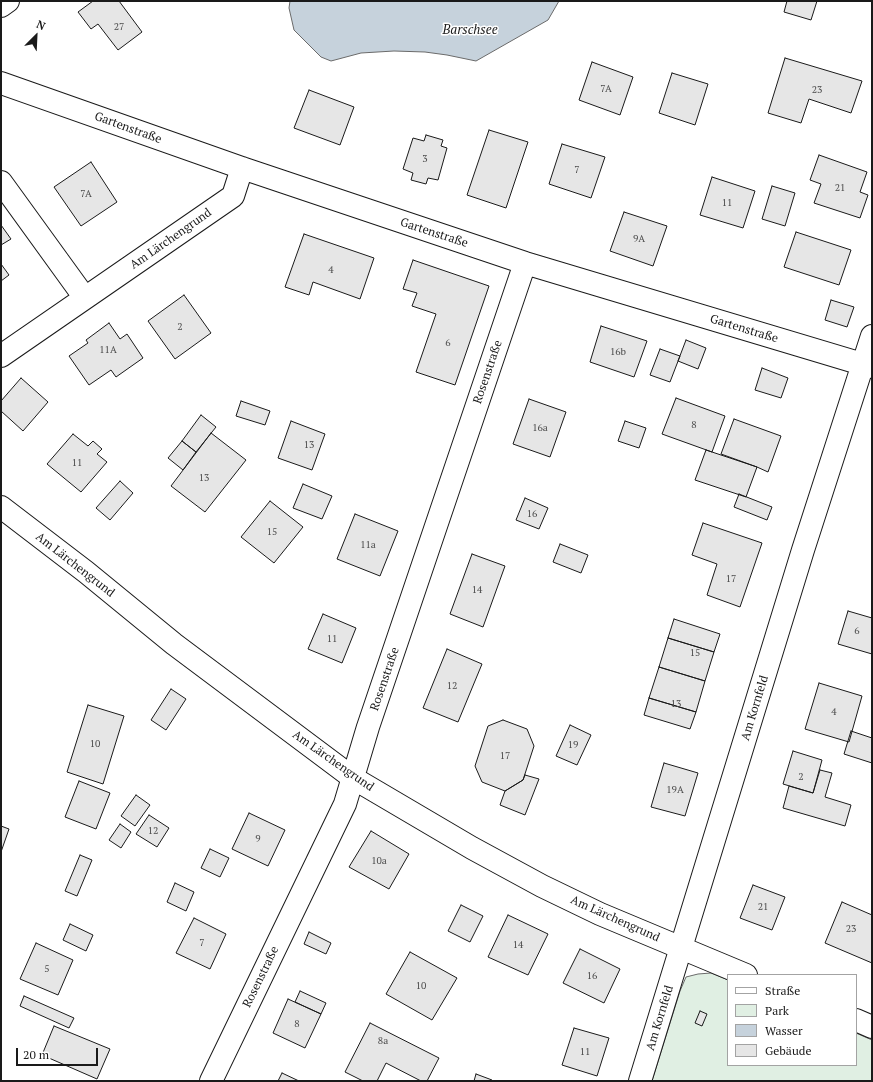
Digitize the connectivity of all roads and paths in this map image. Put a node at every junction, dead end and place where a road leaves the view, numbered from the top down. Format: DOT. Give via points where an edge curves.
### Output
graph roads {
  1 [pos="8,1"];
  2 [pos="1,6"];
  3 [pos="1,83"];
  4 [pos="242,168"];
  5 [pos="1,182"];
  6 [pos="525,263"];
  7 [pos="85,298"];
  8 [pos="872,336"];
  9 [pos="1,356"];
  10 [pos="868,366"];
  11 [pos="1,507"];
  12 [pos="353,778"];
  13 [pos="681,948"];
  14 [pos="744,974"];
  15 [pos="857,1020"];
  16 [pos="872,1027"];
  17 [pos="211,1081"];
  18 [pos="640,1081"];
  1 -- 2 [label="street"];
  3 -- 4 [label="street, Gartenstraße"];
  4 -- 6 [label="street, Gartenstraße"];
  4 -- 7 [label="street, Am Lärchengrund" via="233,196"];
  5 -- 7 [label="street"];
  6 -- 10 [label="street, Gartenstraße"];
  6 -- 12 [label="street, Rosenstraße"];
  7 -- 9 [label="street, Am Lärchengrund"];
  8 -- 10 [label="street, Am Kornfeld"];
  10 -- 13 [label="street, Am Kornfeld" via="803,550"];
  11 -- 12 [label="street, Am Lärchengrund" via="174,644"];
  12 -- 13 [label="street, Am Lärchengrund" via="542,886"];
  12 -- 17 [label="street, Rosenstraße" via="345,804"];
  13 -- 14 [label="street, Am Lärchengrund"];
  13 -- 18 [label="street, Am Kornfeld"];
  15 -- 16 [label="street"];
}
